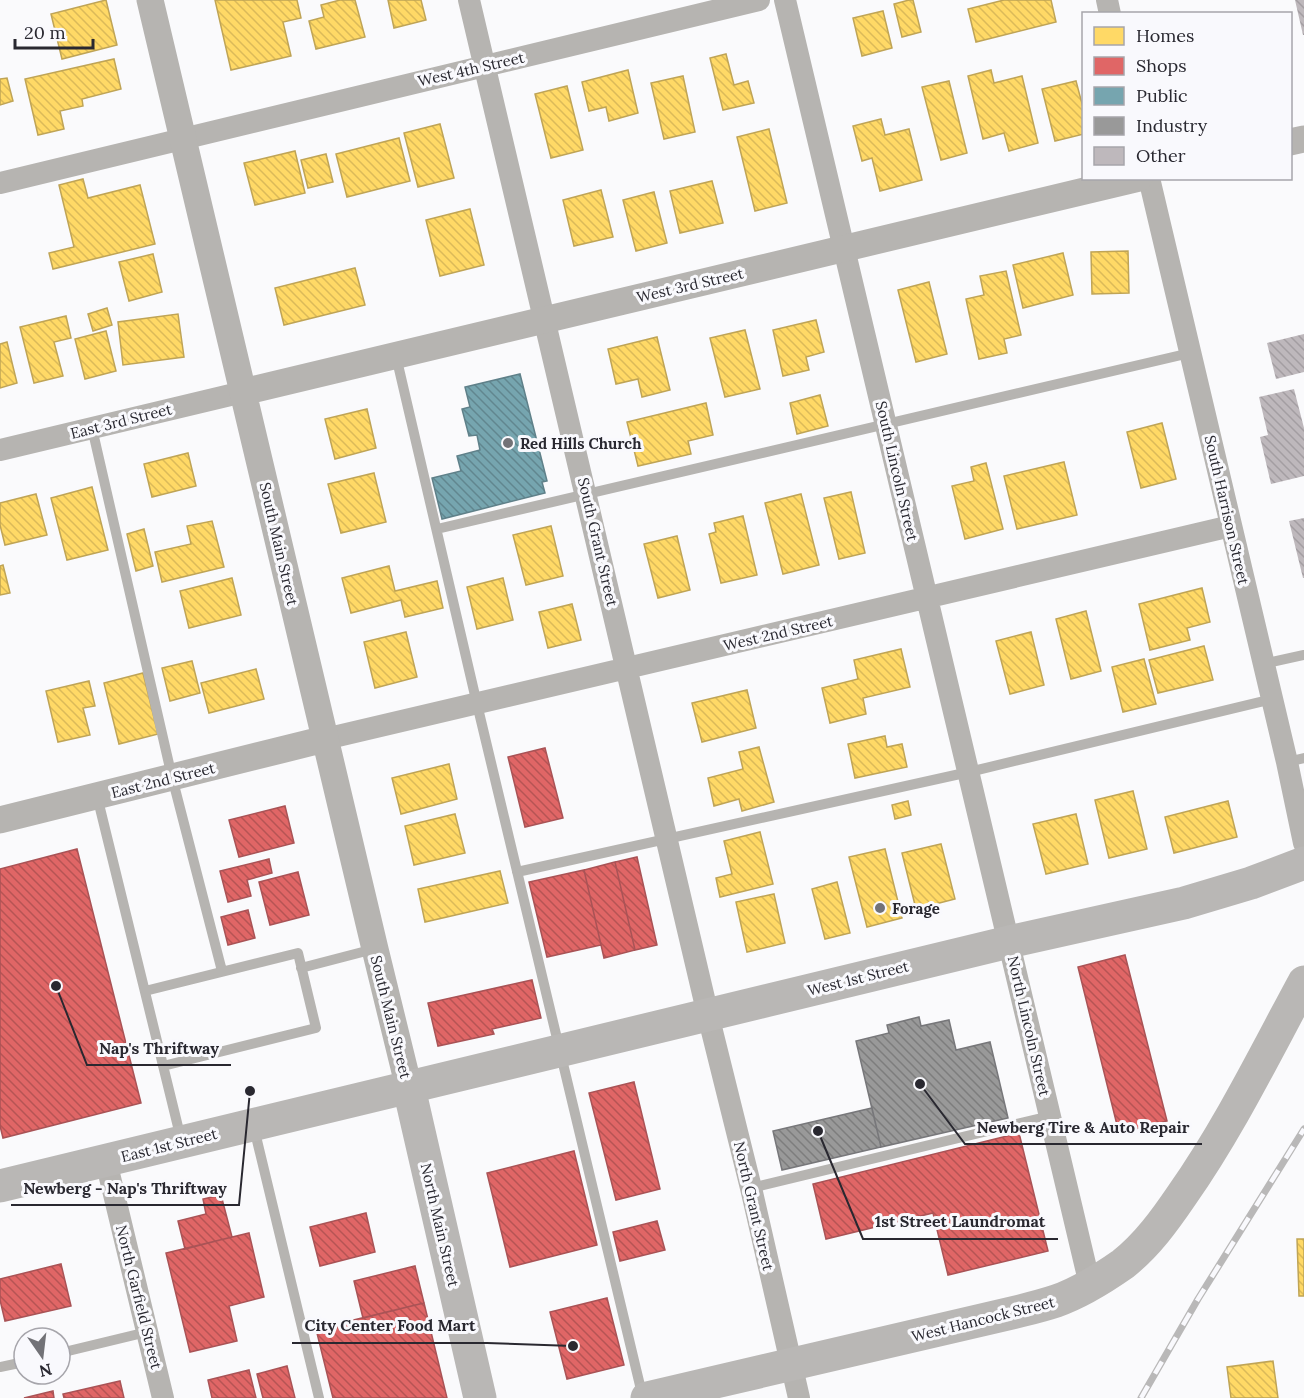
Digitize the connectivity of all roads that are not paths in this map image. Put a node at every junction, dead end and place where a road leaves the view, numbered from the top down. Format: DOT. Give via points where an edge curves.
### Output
graph roads {
  1 [pos="150,0"];
  2 [pos="469,0"];
  3 [pos="759,0"];
  4 [pos="785,0"];
  5 [pos="484,66"];
  6 [pos="183,138"];
  7 [pos="1130,180"];
  8 [pos="1149,180"];
  9 [pos="0,183"];
  10 [pos="844,248"];
  11 [pos="544,320"];
  12 [pos="1190,353"];
  13 [pos="396,355"];
  14 [pos="243,392"];
  15 [pos="886,424"];
  16 [pos="92,428"];
  17 [pos="0,450"];
  18 [pos="586,494"];
  19 [pos="1231,526"];
  20 [pos="436,529"];
  21 [pos="927,597"];
  22 [pos="1304,655"];
  23 [pos="1263,664"];
  24 [pos="627,668"];
  25 [pos="1272,699"];
  26 [pos="477,704"];
  27 [pos="325,739"];
  28 [pos="1295,760"];
  29 [pos="969,772"];
  30 [pos="172,777"];
  31 [pos="97,796"];
  32 [pos="0,820"];
  33 [pos="668,840"];
  34 [pos="1304,843"];
  35 [pos="1304,863"];
  36 [pos="518,872"];
  37 [pos="1009,942"];
  38 [pos="375,949"];
  39 [pos="301,968"];
  40 [pos="222,971"];
  41 [pos="1304,981"];
  42 [pos="145,991"];
  43 [pos="708,1015"];
  44 [pos="560,1051"];
  45 [pos="163,1066"];
  46 [pos="409,1088"];
  47 [pos="1050,1116"];
  48 [pos="254,1125"];
  49 [pos="182,1142"];
  50 [pos="106,1161"];
  51 [pos="0,1186"];
  52 [pos="751,1188"];
  53 [pos="1090,1285"];
  54 [pos="147,1332"];
  55 [pos="72,1350"];
  56 [pos="791,1365"];
  57 [pos="163,1398"];
  58 [pos="320,1398"];
  59 [pos="480,1398"];
  60 [pos="645,1398"];
  61 [pos="799,1398"];
  1 -- 6 [label="street, South Main Street"];
  2 -- 5 [label="street, South Grant Street"];
  3 -- 5 [label="street, West 4th Street"];
  4 -- 10 [label="street, South Lincoln Street"];
  5 -- 6 [label="street, West 4th Street"];
  5 -- 11 [label="street, South Grant Street"];
  6 -- 9 [label="street, West 4th Street"];
  6 -- 14 [label="street, South Main Street"];
  7 -- 10 [label="street, West 3rd Street"];
  8 -- 12 [label="street, South Harrison Street"];
  10 -- 11 [label="street, West 3rd Street"];
  10 -- 15 [label="street, South Lincoln Street"];
  11 -- 13 [label="street, West 3rd Street"];
  11 -- 18 [label="street, South Grant Street"];
  12 -- 15 [label="lane"];
  12 -- 19 [label="street, South Harrison Street"];
  13 -- 14 [label="street, West 3rd Street"];
  13 -- 20 [label="lane"];
  14 -- 16 [label="street, East 3rd Street"];
  14 -- 27 [label="street, South Main Street"];
  15 -- 18 [label="lane"];
  15 -- 21 [label="street, South Lincoln Street"];
  16 -- 17 [label="street, East 3rd Street"];
  16 -- 30 [label="lane"];
  18 -- 20 [label="lane"];
  18 -- 24 [label="street, South Grant Street"];
  19 -- 21 [label="street, West 2nd Street"];
  19 -- 23 [label="street, South Harrison Street"];
  20 -- 26 [label="lane"];
  21 -- 24 [label="street, West 2nd Street"];
  21 -- 29 [label="street, South Lincoln Street"];
  22 -- 23 [label="lane"];
  23 -- 25 [label="street, South Harrison Street"];
  24 -- 26 [label="street, West 2nd Street"];
  24 -- 33 [label="street, South Grant Street"];
  25 -- 28 [label="street, South Harrison Street"];
  25 -- 29 [label="lane"];
  26 -- 27 [label="street, West 2nd Street"];
  26 -- 36 [label="lane"];
  27 -- 30 [label="street, East 2nd Street"];
  27 -- 38 [label="street, South Main Street"];
  28 -- 34 [label="street, South Harrison Street"];
  29 -- 33 [label="lane"];
  29 -- 37 [label="street, South Lincoln Street"];
  30 -- 31 [label="street, East 2nd Street"];
  30 -- 40 [label="lane"];
  31 -- 32 [label="street, East 2nd Street"];
  31 -- 42 [label="lane"];
  33 -- 36 [label="lane"];
  33 -- 43 [label="street, South Grant Street"];
  35 -- 37 [label="main road, West 1st Street" via="1184,903"];
  36 -- 44 [label="lane"];
  37 -- 43 [label="main road, West 1st Street"];
  37 -- 47 [label="street, North Lincoln Street"];
  38 -- 39 [label="lane"];
  38 -- 46 [label="street, South Main Street"];
  39 -- 40 [label="lane" via="298,953"];
  39 -- 45 [label="lane" via="316,1028"];
  40 -- 42 [label="lane"];
  41 -- 53 [label="main road, West Hancock Street" via="1233,1114 1166,1218 1124,1263"];
  42 -- 45 [label="lane"];
  43 -- 44 [label="main road, West 1st Street"];
  43 -- 52 [label="street, North Grant Street"];
  44 -- 46 [label="main road, West 1st Street"];
  44 -- 60 [label="lane"];
  45 -- 49 [label="lane"];
  46 -- 48 [label="main road, East 1st Street"];
  46 -- 59 [label="main road, North Main Street"];
  47 -- 52 [label="lane"];
  47 -- 53 [label="street, North Lincoln Street"];
  48 -- 49 [label="main road, East 1st Street"];
  48 -- 58 [label="lane"];
  49 -- 50 [label="main road, East 1st Street"];
  50 -- 51 [label="main road, East 1st Street"];
  50 -- 54 [label="street, North Garfield Street"];
  52 -- 56 [label="street, North Grant Street"];
  53 -- 56 [label="main road, West Hancock Street" via="1057,1301 1020,1311"];
  54 -- 55 [label="lane"];
  54 -- 57 [label="street, North Garfield Street"];
  56 -- 60 [label="main road, West Hancock Street"];
  56 -- 61 [label="street, North Grant Street"];
}
